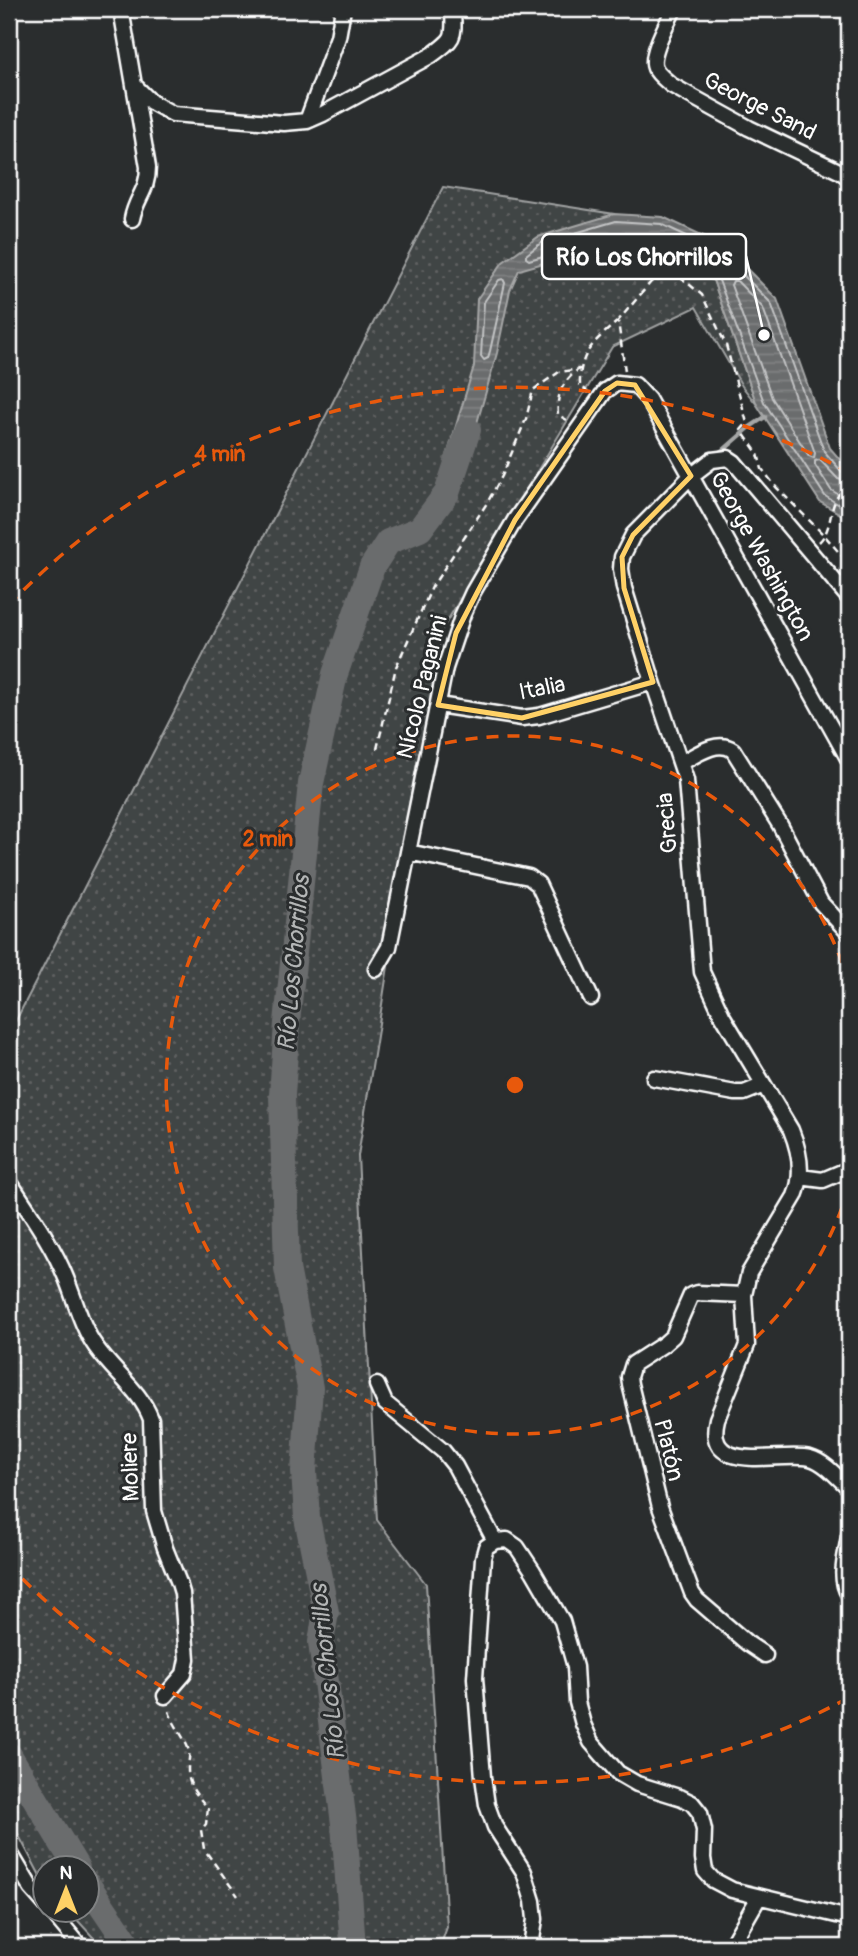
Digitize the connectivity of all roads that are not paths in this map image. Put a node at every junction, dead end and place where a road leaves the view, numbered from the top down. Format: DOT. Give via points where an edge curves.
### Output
graph roads {
  1 [pos="121,9"];
  2 [pos="343,9"];
  3 [pos="453,9"];
  4 [pos="674,9"];
  5 [pos="134,85"];
  6 [pos="307,121"];
  7 [pos="849,178"];
  8 [pos="132,219"];
  9 [pos="626,383"];
  10 [pos="691,476"];
  11 [pos="849,598"];
  12 [pos="653,682"];
  13 [pos="438,705"];
  14 [pos="849,760"];
  15 [pos="681,763"];
  16 [pos="408,852"];
  17 [pos="849,933"];
  18 [pos="376,969"];
  19 [pos="591,998"];
  20 [pos="654,1077"];
  21 [pos="764,1085"];
  22 [pos="849,1169"];
  23 [pos="800,1177"];
  24 [pos="9,1181"];
  25 [pos="744,1294"];
  26 [pos="377,1385"];
  27 [pos="849,1488"];
  28 [pos="849,1536"];
  29 [pos="495,1541"];
  30 [pos="849,1595"];
  31 [pos="765,1655"];
  32 [pos="165,1696"];
  33 [pos="9,1851"];
  34 [pos="32,1889"];
  35 [pos="759,1896"];
  36 [pos="849,1918"];
  37 [pos="62,1924"];
  38 [pos="81,1947"];
  39 [pos="531,1947"];
  40 [pos="730,1947"];
  1 -- 5 [label="street"];
  2 -- 6 [label="street" via="338,37"];
  3 -- 6 [label="street" via="452,39 432,55"];
  4 -- 7 [label="street, George Sand" via="654,62 671,85"];
  5 -- 6 [label="street" via="173,114"];
  5 -- 8 [label="street" via="148,177"];
  9 -- 10 [label="street, George Washington" via="635,385 648,399"];
  9 -- 13 [label="street, Nícolo Paganini" via="605,391 514,520 463,614"];
  10 -- 11 [label="street, Grecia" via="712,460 734,461"];
  10 -- 12 [label="street, Grecia" via="632,535 622,556 624,588"];
  10 -- 14 [label="street, George Washington"];
  12 -- 13 [label="street, Italia" via="522,718"];
  12 -- 15 [label="street, Grecia"];
  13 -- 16 [label="street, Nícolo Paganini"];
  15 -- 17 [label="street" via="720,745 733,750 821,903"];
  15 -- 21 [label="street, Grecia" via="688,797 702,972"];
  16 -- 18 [label="street, Nícolo Paganini" via="388,947"];
  16 -- 19 [label="street" via="529,877 538,884"];
  20 -- 21 [label="street" via="735,1093"];
  21 -- 23 [label="street, Grecia" via="797,1144"];
  22 -- 23 [label="street" via="823,1180"];
  23 -- 25 [label="street" via="795,1196 749,1273"];
  24 -- 32 [label="street, Moliere" via="44,1235 95,1346 131,1386 151,1419 154,1511 182,1594 187,1659 184,1674"];
  25 -- 27 [label="street" via="747,1345 715,1427 719,1445 735,1457 808,1458"];
  25 -- 31 [label="street, Platón" via="691,1295 673,1336 633,1364 629,1377 660,1507 692,1593"];
  26 -- 29 [label="street" via="385,1403 455,1466"];
  28 -- 30 [label="street" via="843,1579"];
  29 -- 35 [label="street" via="507,1540 517,1547 562,1620 575,1667 577,1702 591,1742 618,1773 692,1803 704,1830 705,1871 732,1890"];
  29 -- 39 [label="street" via="486,1547 483,1558 475,1678 487,1805 495,1827 524,1872 533,1901"];
  33 -- 34 [label="street"];
  35 -- 36 [label="street"];
  35 -- 40 [label="street"];
  37 -- 38 [label="street"];
}
